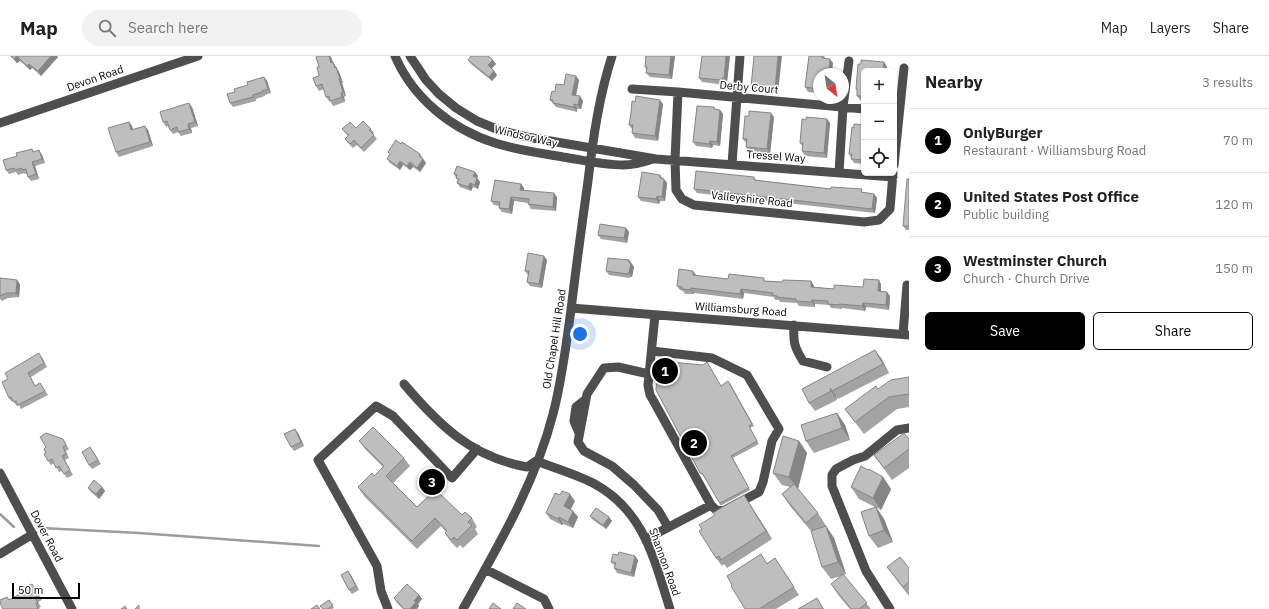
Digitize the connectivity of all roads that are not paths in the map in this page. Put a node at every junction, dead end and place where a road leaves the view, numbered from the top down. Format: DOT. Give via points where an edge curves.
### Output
graph roads {
  1 [pos="198,56"];
  2 [pos="395,56"];
  3 [pos="612,56"];
  4 [pos="740,56"];
  5 [pos="412,57"];
  6 [pos="849,61"];
  7 [pos="399,65"];
  8 [pos="904,68"];
  9 [pos="632,89"];
  10 [pos="678,92"];
  11 [pos="737,98"];
  12 [pos="843,107"];
  13 [pos="861,109"];
  14 [pos="897,112"];
  15 [pos="0,123"];
  16 [pos="592,148"];
  17 [pos="656,158"];
  18 [pos="676,160"];
  19 [pos="590,162"];
  20 [pos="732,164"];
  21 [pos="838,173"];
  22 [pos="861,174"];
  23 [pos="893,176"];
  24 [pos="908,285"];
  25 [pos="571,308"];
  26 [pos="655,315"];
  27 [pos="794,325"];
  28 [pos="906,335"];
  29 [pos="652,351"];
  30 [pos="827,367"];
  31 [pos="649,374"];
  32 [pos="404,384"];
  33 [pos="909,428"];
  34 [pos="477,450"];
  35 [pos="538,462"];
  36 [pos="0,473"];
  37 [pos="711,505"];
  38 [pos="668,527"];
  39 [pos="32,534"];
  40 [pos="646,540"];
  41 [pos="0,554"];
  42 [pos="485,568"];
  43 [pos="72,609"];
  44 [pos="388,609"];
  45 [pos="463,609"];
  46 [pos="549,609"];
  47 [pos="670,609"];
  48 [pos="890,609"];
  1 -- 15 [label="street, Devon Road"];
  2 -- 7 [label="street, Windsor Way"];
  3 -- 16 [label="street, Old Chapel Hill Road"];
  4 -- 11 [label="street"];
  5 -- 7 [label="street"];
  5 -- 16 [label="street, Windsor Way" via="426,80 439,94 477,121 527,137"];
  6 -- 12 [label="street"];
  7 -- 19 [label="street, Windsor Way" via="429,105 469,133 524,151"];
  8 -- 14 [label="street"];
  9 -- 10 [label="street, Derby Court"];
  10 -- 11 [label="street, Derby Court"];
  10 -- 18 [label="street, Valleyshire Road"];
  11 -- 12 [label="street, Derby Court"];
  11 -- 20 [label="street"];
  12 -- 13 [label="street, Derby Court"];
  12 -- 21 [label="street"];
  16 -- 17 [label="street, Tressel Way"];
  16 -- 19 [label="street, Old Chapel Hill Road"];
  17 -- 18 [label="street, Tressel Way"];
  17 -- 19 [label="street, Tressel Way" via="638,164 624,165"];
  18 -- 20 [label="street, Tressel Way"];
  18 -- 23 [label="street, Valleyshire Road" via="676,190 682,199 694,205 864,222 879,220 890,209"];
  19 -- 25 [label="street, Old Chapel Hill Road"];
  20 -- 21 [label="street, Tressel Way"];
  21 -- 22 [label="street, Tressel Way"];
  24 -- 28 [label="street"];
  25 -- 26 [label="street, Williamsburg Road"];
  25 -- 35 [label="street, Old Chapel Hill Road" via="554,414"];
  26 -- 27 [label="street, Williamsburg Road"];
  26 -- 29 [label="street"];
  27 -- 28 [label="street, Williamsburg Road"];
  27 -- 30 [label="street" via="796,350 803,361"];
  29 -- 31 [label="street"];
  29 -- 37 [label="street" via="712,358 747,375 778,429 772,441 759,492 723,511 716,510"];
  31 -- 37 [label="street" via="650,395"];
  31 -- 38 [label="street" via="618,367 604,368 587,394 578,442 584,451 612,466 634,485 658,510"];
  32 -- 34 [label="street" via="449,432"];
  33 -- 48 [label="street" via="897,430 865,456 836,469 832,476 832,486 866,571"];
  34 -- 35 [label="street" via="527,467"];
  34 -- 44 [label="street" via="452,478 393,416 376,406 318,460 377,566 381,591"];
  35 -- 40 [label="street, Shannon Road" via="580,477 608,492 635,520"];
  35 -- 42 [label="street, Old Chapel Hill Road" via="513,519"];
  36 -- 39 [label="street, Dover Road"];
  37 -- 38 [label="street"];
  38 -- 40 [label="street"];
  39 -- 41 [label="street"];
  39 -- 43 [label="street, Dover Road"];
  40 -- 47 [label="street, Shannon Road"];
  42 -- 45 [label="street, Old Chapel Hill Road"];
  42 -- 46 [label="street" via="544,599"];
}
